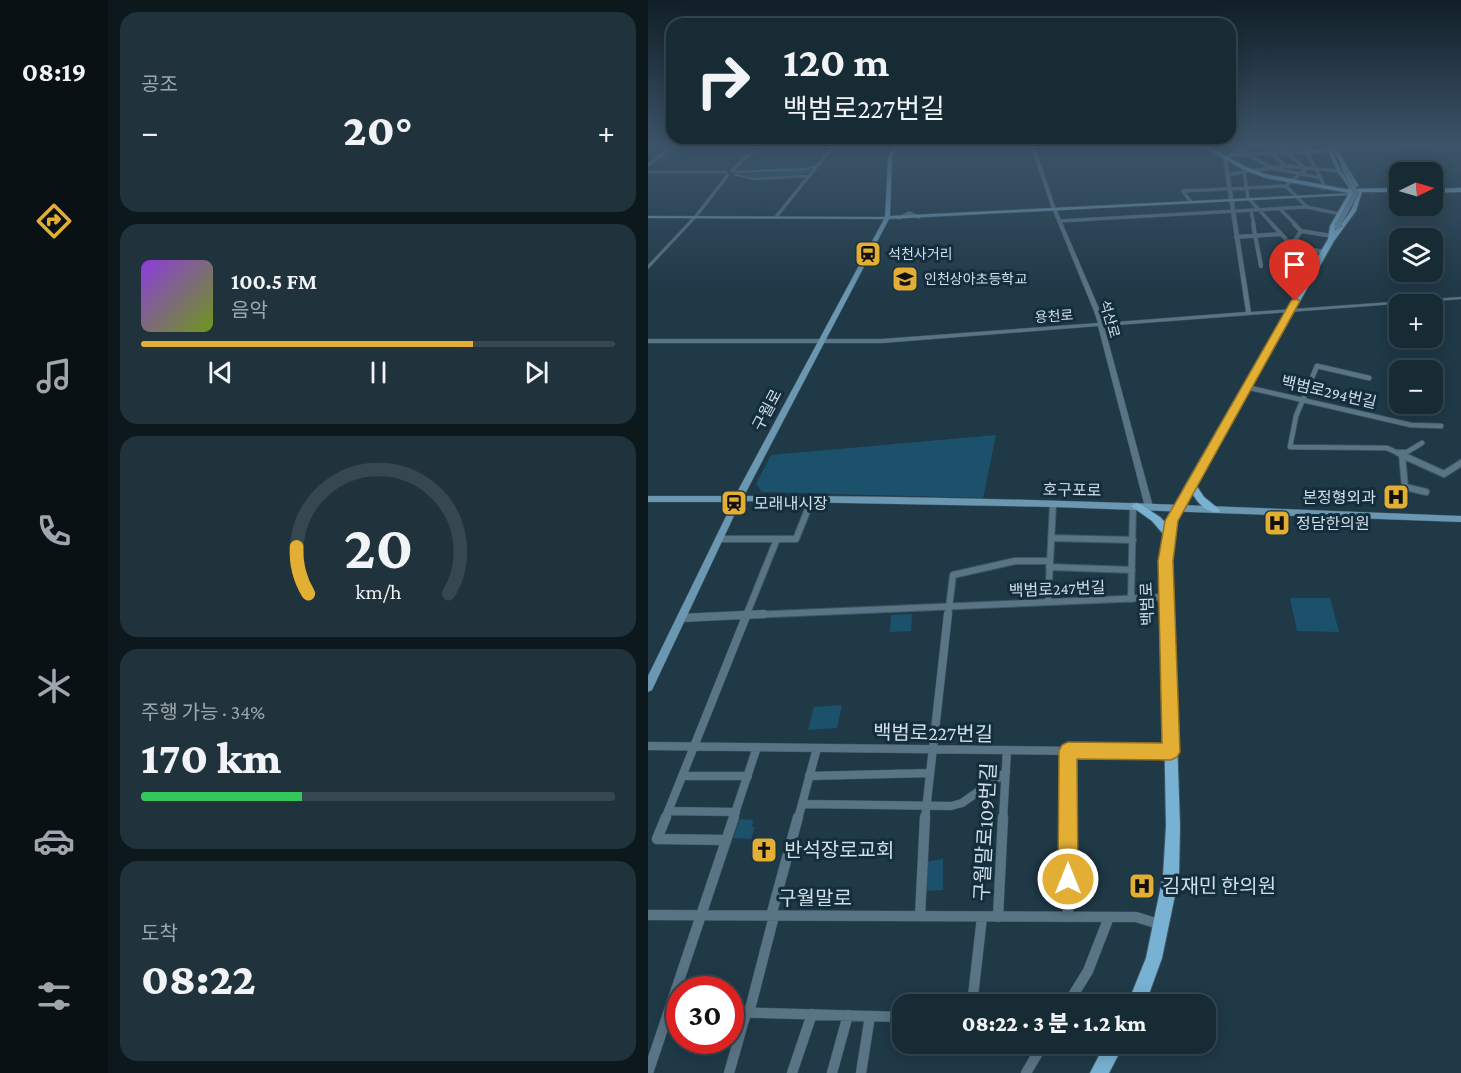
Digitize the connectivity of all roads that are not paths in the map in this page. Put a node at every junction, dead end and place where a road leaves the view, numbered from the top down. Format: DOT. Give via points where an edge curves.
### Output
graph roads {
  1 [pos="714,194"];
  2 [pos="794,194"];
  3 [pos="888,194"];
  4 [pos="1049,194"];
  5 [pos="1185,194"];
  6 [pos="1229,194"];
  7 [pos="1247,194"];
  8 [pos="1302,194"];
  9 [pos="1315,194"];
  10 [pos="1356,194"];
  11 [pos="1363,194"];
  12 [pos="1363,194"];
  13 [pos="1295,196"];
  14 [pos="1248,198"];
  15 [pos="1230,199"];
  16 [pos="1191,201"];
  17 [pos="1307,207"];
  18 [pos="1279,208"];
  19 [pos="1054,209"];
  20 [pos="1251,210"];
  21 [pos="1258,210"];
  22 [pos="1232,211"];
  23 [pos="1200,213"];
  24 [pos="1340,214"];
  25 [pos="648,216"];
  26 [pos="696,216"];
  27 [pos="776,217"];
  28 [pos="887,218"];
  29 [pos="1059,221"];
  30 [pos="1301,231"];
  31 [pos="1281,234"];
  32 [pos="1256,236"];
  33 [pos="1236,237"];
  34 [pos="1332,238"];
  35 [pos="1292,246"];
  36 [pos="1324,252"];
  37 [pos="1279,265"];
  38 [pos="649,266"];
  39 [pos="1261,266"];
  40 [pos="1461,298"];
  41 [pos="1289,311"];
  42 [pos="1249,314"];
  43 [pos="1100,324"];
  44 [pos="820,340"];
  45 [pos="648,341"];
  46 [pos="1369,378"];
  47 [pos="1246,387"];
  48 [pos="1305,401"];
  49 [pos="1441,426"];
  50 [pos="1422,442"];
  51 [pos="1402,455"];
  52 [pos="1461,463"];
  53 [pos="1191,484"];
  54 [pos="1426,492"];
  55 [pos="648,494"];
  56 [pos="683,497"];
  57 [pos="739,497"];
  58 [pos="648,499"];
  59 [pos="812,499"];
  60 [pos="1053,504"];
  61 [pos="1135,506"];
  62 [pos="1149,507"];
  63 [pos="1178,508"];
  64 [pos="1215,510"];
  65 [pos="1461,519"];
  66 [pos="1169,534"];
  67 [pos="1051,538"];
  68 [pos="719,539"];
  69 [pos="777,539"];
  70 [pos="1132,540"];
  71 [pos="1049,564"];
  72 [pos="1132,570"];
  73 [pos="1167,597"];
  74 [pos="1131,599"];
  75 [pos="1048,602"];
  76 [pos="949,607"];
  77 [pos="745,616"];
  78 [pos="681,618"];
  79 [pos="648,687"];
  80 [pos="648,746"];
  81 [pos="694,747"];
  82 [pos="757,747"];
  83 [pos="817,748"];
  84 [pos="933,749"];
  85 [pos="1007,750"];
  86 [pos="1068,751"];
  87 [pos="1171,752"];
  88 [pos="1006,772"];
  89 [pos="930,773"];
  90 [pos="682,776"];
  91 [pos="748,776"];
  92 [pos="809,776"];
  93 [pos="802,804"];
  94 [pos="926,805"];
  95 [pos="668,811"];
  96 [pos="736,812"];
  97 [pos="726,840"];
  98 [pos="648,915"];
  99 [pos="701,915"];
  100 [pos="773,916"];
  101 [pos="920,916"];
  102 [pos="982,917"];
  103 [pos="998,917"];
  104 [pos="1068,917"];
  105 [pos="1109,917"];
  106 [pos="1163,926"];
  107 [pos="684,976"];
  108 [pos="973,994"];
  109 [pos="1074,994"];
  110 [pos="1140,994"];
  111 [pos="744,1013"];
  112 [pos="747,1013"];
  113 [pos="812,1014"];
  114 [pos="848,1016"];
  115 [pos="866,1016"];
  116 [pos="892,1017"];
  117 [pos="666,1030"];
  118 [pos="1038,1054"];
  119 [pos="1109,1054"];
  120 [pos="648,1073"];
  121 [pos="729,1073"];
  122 [pos="792,1073"];
  123 [pos="832,1073"];
  124 [pos="861,1073"];
  125 [pos="1026,1073"];
  126 [pos="1099,1073"];
  1 -- 26 [label="street"];
  2 -- 27 [label="street"];
  3 -- 28 [label="main road, 구월로"];
  4 -- 19 [label="street, 석산로"];
  5 -- 16 [label="street"];
  6 -- 15 [label="street"];
  7 -- 14 [label="street"];
  8 -- 13 [label="main road"];
  9 -- 13 [label="main road"];
  10 -- 34 [label="main road, 백범로, bridge"];
  11 -- 24 [label="main road, 백범로"];
  12 -- 34 [label="main road, 백범로" via="1344,227"];
  13 -- 14 [label="main road"];
  13 -- 17 [label="street"];
  14 -- 15 [label="main road"];
  14 -- 21 [label="street"];
  15 -- 16 [label="main road"];
  15 -- 22 [label="street"];
  16 -- 19 [label="main road"];
  16 -- 23 [label="street"];
  17 -- 18 [label="street"];
  17 -- 24 [label="street"];
  18 -- 21 [label="street"];
  18 -- 30 [label="street"];
  19 -- 28 [label="main road"];
  19 -- 29 [label="street, 석산로"];
  20 -- 21 [label="street"];
  20 -- 22 [label="street"];
  20 -- 32 [label="street"];
  21 -- 31 [label="street"];
  22 -- 23 [label="street"];
  22 -- 33 [label="street"];
  23 -- 29 [label="street"];
  24 -- 34 [label="main road, 백범로"];
  25 -- 26 [label="main road"];
  26 -- 27 [label="main road"];
  26 -- 38 [label="street"];
  27 -- 28 [label="main road"];
  28 -- 44 [label="main road, 구월로"];
  29 -- 43 [label="street, 석산로"];
  30 -- 34 [label="street"];
  30 -- 35 [label="street"];
  31 -- 32 [label="street"];
  31 -- 35 [label="street"];
  32 -- 33 [label="street"];
  32 -- 39 [label="street"];
  33 -- 42 [label="street"];
  34 -- 36 [label="main road, 백범로"];
  35 -- 36 [label="street"];
  35 -- 37 [label="street"];
  36 -- 41 [label="main road, 백범로"];
  40 -- 41 [label="street, 용천로"];
  41 -- 42 [label="street, 용천로"];
  41 -- 47 [label="main road, 백범로"];
  42 -- 43 [label="street, 용천로"];
  43 -- 44 [label="street, 용천로" via="882,341"];
  43 -- 62 [label="street, 석산로"];
  44 -- 45 [label="street, 용천로"];
  44 -- 57 [label="main road, 구월로"];
  46 -- 48 [label="street" via="1317,366"];
  47 -- 48 [label="street, 백범로294번길"];
  47 -- 53 [label="main road, 백범로"];
  48 -- 49 [label="street, 백범로294번길" via="1411,425"];
  48 -- 51 [label="street" via="1289,429 1290,447 1387,448"];
  50 -- 51 [label="street"];
  51 -- 52 [label="street" via="1444,474"];
  51 -- 54 [label="street" via="1405,487"];
  53 -- 63 [label="main road, 백범로"];
  53 -- 64 [label="main road" via="1200,499"];
  55 -- 56 [label="main road, 호구포로"];
  56 -- 57 [label="main road, 호구포로"];
  56 -- 58 [label="main road, 호구포로"];
  57 -- 59 [label="main road, 호구포로"];
  57 -- 68 [label="main road, 구월로"];
  59 -- 60 [label="main road, 호구포로"];
  59 -- 69 [label="street" via="796,538"];
  60 -- 61 [label="main road, 호구포로"];
  60 -- 67 [label="street"];
  61 -- 62 [label="main road, 호구포로"];
  61 -- 66 [label="main road" via="1156,519"];
  61 -- 70 [label="street"];
  62 -- 63 [label="main road, 호구포로"];
  63 -- 64 [label="main road, 호구포로"];
  63 -- 66 [label="main road, 백범로"];
  64 -- 65 [label="main road, 호구포로"];
  66 -- 73 [label="main road, 백범로"];
  67 -- 70 [label="street"];
  67 -- 71 [label="street"];
  68 -- 69 [label="street"];
  68 -- 78 [label="main road, 구월로"];
  69 -- 77 [label="street"];
  70 -- 72 [label="street"];
  71 -- 72 [label="street, 백범로247번길"];
  71 -- 75 [label="street"];
  71 -- 76 [label="street, 백범로247번길" via="1015,561 953,575"];
  72 -- 74 [label="street"];
  73 -- 74 [label="street, 백범로247번길"];
  73 -- 87 [label="main road, 백범로"];
  74 -- 75 [label="street, 백범로247번길"];
  75 -- 76 [label="street, 백범로247번길"];
  76 -- 77 [label="street, 백범로247번길"];
  76 -- 84 [label="street"];
  77 -- 78 [label="street, 백범로247번길"];
  77 -- 81 [label="street"];
  78 -- 79 [label="main road, 구월로"];
  80 -- 81 [label="street, 백범로227번길"];
  81 -- 82 [label="street, 백범로227번길"];
  81 -- 90 [label="street"];
  82 -- 83 [label="street, 백범로227번길"];
  82 -- 91 [label="street"];
  83 -- 84 [label="street, 백범로227번길"];
  83 -- 92 [label="street"];
  84 -- 85 [label="street, 백범로227번길"];
  84 -- 89 [label="street"];
  85 -- 86 [label="street, 백범로227번길"];
  85 -- 88 [label="street, 구월말로109번길"];
  86 -- 87 [label="street, 백범로227번길"];
  86 -- 104 [label="street"];
  87 -- 106 [label="main road, 백범로" via="1171,876"];
  88 -- 94 [label="street" via="962,803"];
  88 -- 103 [label="street, 구월말로109번길"];
  89 -- 92 [label="street"];
  89 -- 94 [label="street"];
  90 -- 91 [label="street"];
  90 -- 95 [label="street"];
  91 -- 96 [label="street"];
  92 -- 93 [label="street"];
  93 -- 94 [label="street"];
  93 -- 100 [label="street"];
  94 -- 101 [label="street"];
  95 -- 96 [label="street"];
  95 -- 97 [label="street" via="657,838"];
  96 -- 97 [label="street"];
  97 -- 99 [label="street"];
  98 -- 99 [label="street, 구월말로"];
  99 -- 100 [label="street, 구월말로"];
  99 -- 107 [label="street"];
  100 -- 101 [label="street, 구월말로"];
  100 -- 112 [label="street"];
  101 -- 102 [label="street, 구월말로"];
  102 -- 103 [label="street, 구월말로"];
  102 -- 108 [label="street"];
  103 -- 104 [label="street, 구월말로"];
  104 -- 105 [label="street, 구월말로"];
  105 -- 106 [label="street, 구월말로" via="1136,917"];
  105 -- 109 [label="street" via="1088,971"];
  106 -- 110 [label="main road, 백범로"];
  111 -- 112 [label="street"];
  112 -- 113 [label="street"];
  112 -- 121 [label="street"];
  113 -- 114 [label="street"];
  113 -- 122 [label="street"];
  114 -- 115 [label="street"];
  114 -- 123 [label="street"];
  115 -- 116 [label="street"];
  115 -- 124 [label="street"];
  117 -- 120 [label="street"];
  118 -- 125 [label="street"];
  119 -- 126 [label="main road"];
}
